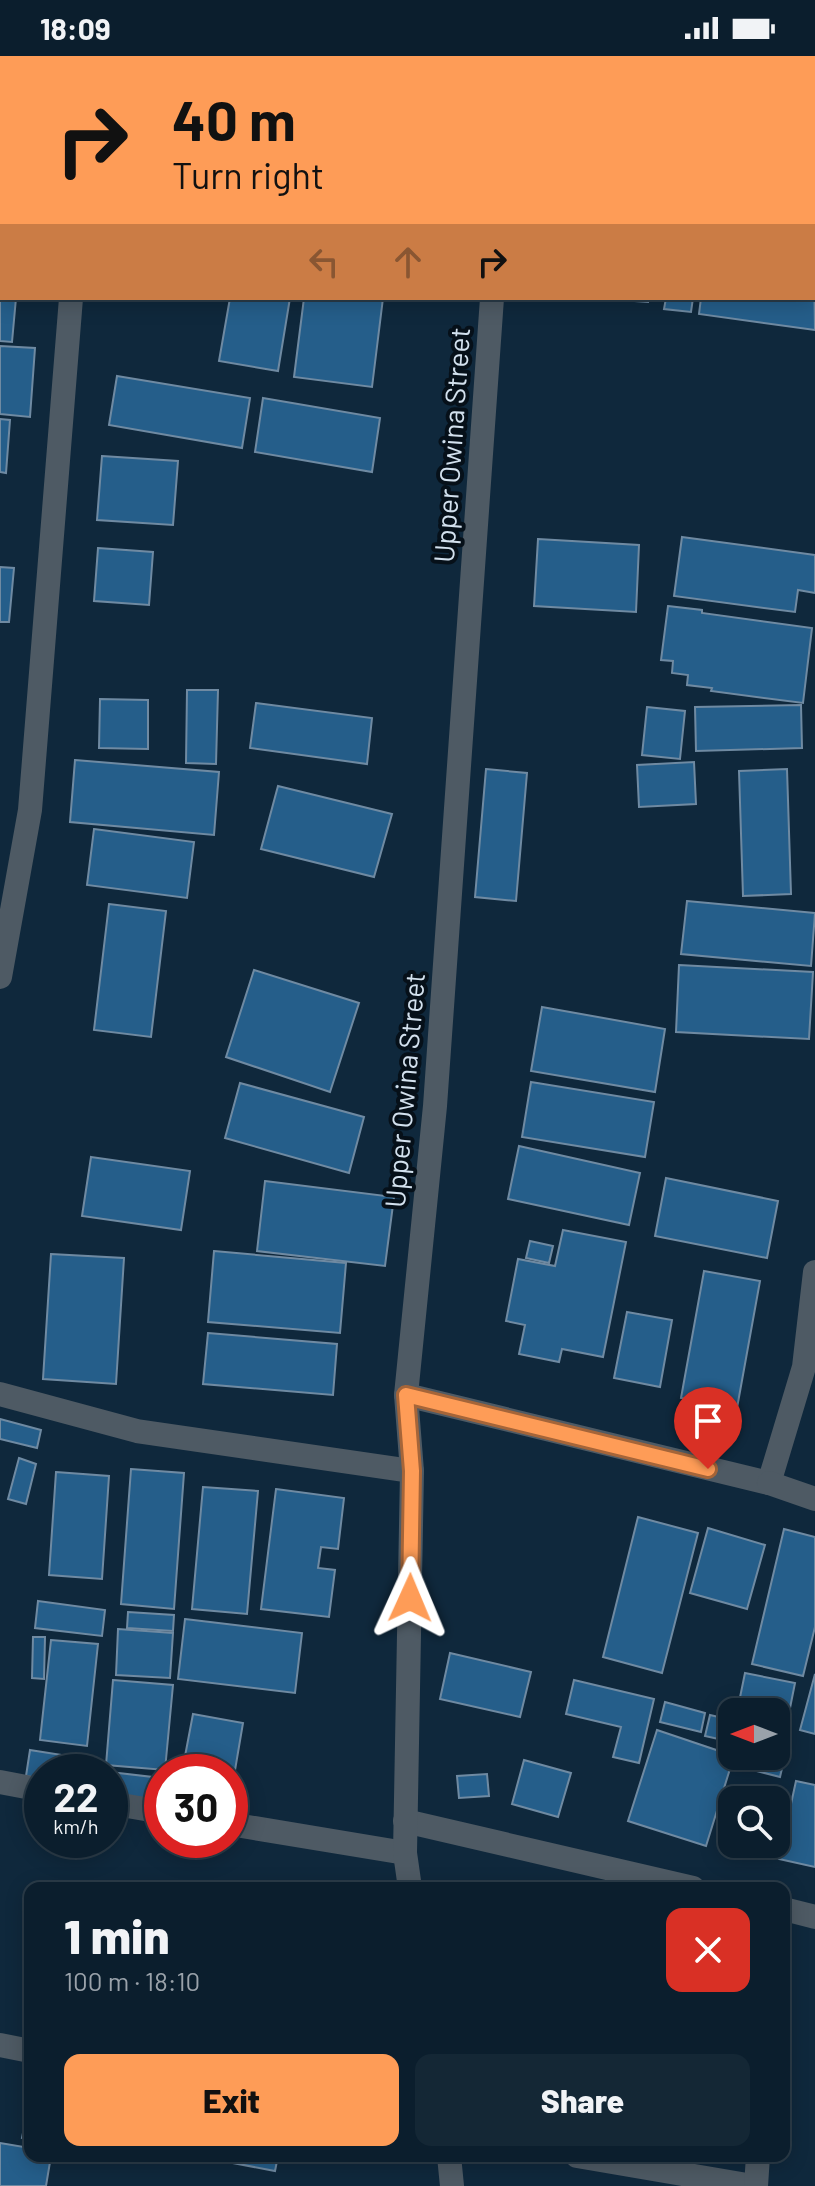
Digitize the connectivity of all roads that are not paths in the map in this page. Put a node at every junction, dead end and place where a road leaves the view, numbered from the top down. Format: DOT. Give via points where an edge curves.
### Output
graph roads {
  1 [pos="71,300"];
  2 [pos="492,300"];
  3 [pos="0,977"];
  4 [pos="815,1272"];
  5 [pos="0,1394"];
  6 [pos="406,1395"];
  7 [pos="412,1471"];
  8 [pos="769,1483"];
  9 [pos="815,1499"];
  10 [pos="0,1782"];
  11 [pos="24,1787"];
  12 [pos="405,1821"];
  13 [pos="248,1827"];
  14 [pos="405,1853"];
  15 [pos="409,1882"];
  16 [pos="667,1882"];
  17 [pos="790,1911"];
  18 [pos="815,1917"];
  19 [pos="0,2045"];
  20 [pos="24,2050"];
  21 [pos="450,2162"];
  22 [pos="613,2162"];
  23 [pos="757,2162"];
  24 [pos="452,2186"];
  25 [pos="755,2186"];
  1 -- 3 [label="street" via="30,810"];
  2 -- 6 [label="street, Upper Owina Street" via="435,1106"];
  4 -- 8 [label="street" via="804,1367"];
  5 -- 7 [label="street" via="137,1431"];
  6 -- 7 [label="street, Upper Owina Street"];
  6 -- 8 [label="street"];
  7 -- 12 [label="street, Upper Owina Street"];
  8 -- 9 [label="street"];
  10 -- 11 [label="street"];
  12 -- 14 [label="street, Upper Owina Street"];
  12 -- 16 [label="street"];
  13 -- 14 [label="street"];
  14 -- 15 [label="street, Upper Owina Street"];
  17 -- 18 [label="street"];
  19 -- 20 [label="street"];
  21 -- 24 [label="street"];
  22 -- 25 [label="street"];
  23 -- 25 [label="street"];
}
